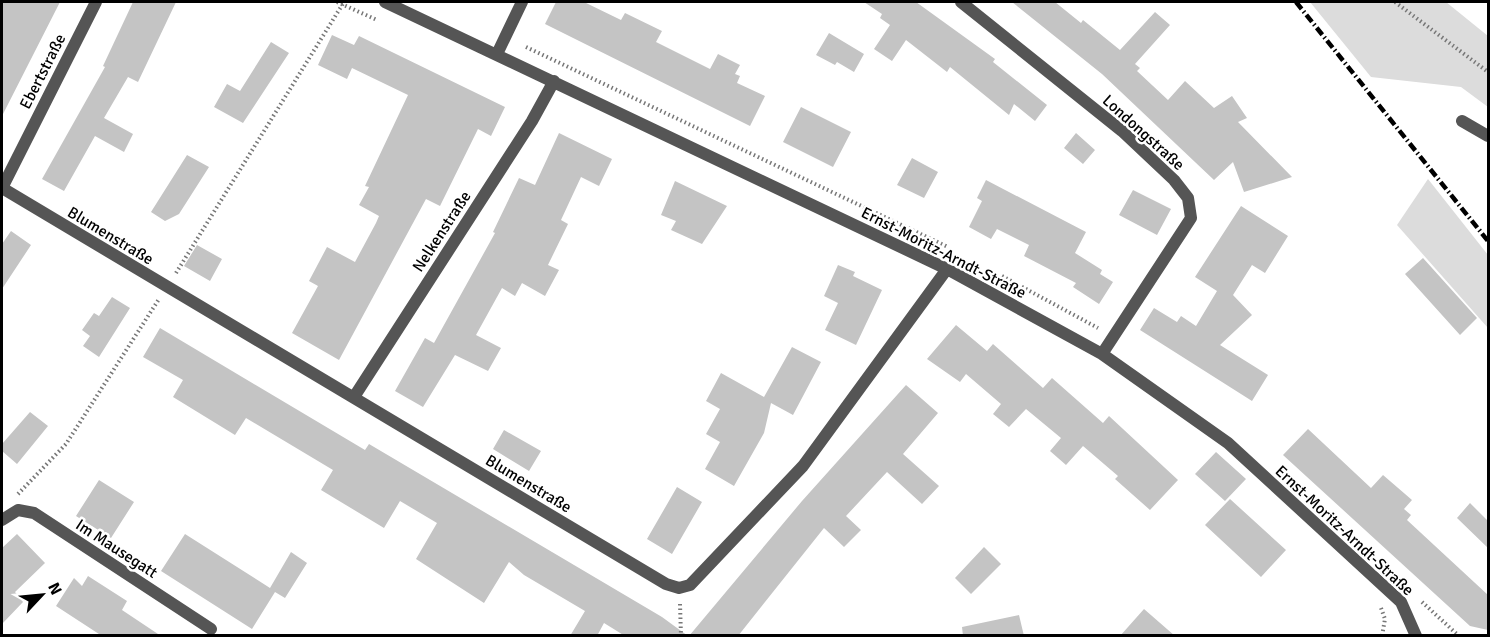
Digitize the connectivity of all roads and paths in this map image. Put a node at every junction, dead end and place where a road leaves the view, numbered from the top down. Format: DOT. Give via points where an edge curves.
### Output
graph roads {
  1 [pos="96,2"];
  2 [pos="337,2"];
  3 [pos="385,2"];
  4 [pos="522,2"];
  5 [pos="961,2"];
  6 [pos="1395,2"];
  7 [pos="343,3"];
  8 [pos="386,24"];
  9 [pos="496,54"];
  10 [pos="1488,72"];
  11 [pos="554,81"];
  12 [pos="1462,121"];
  13 [pos="1488,136"];
  14 [pos="2,188"];
  15 [pos="946,269"];
  16 [pos="166,288"];
  17 [pos="1102,354"];
  18 [pos="354,397"];
  19 [pos="18,510"];
  20 [pos="2,520"];
  21 [pos="679,588"];
  22 [pos="1401,602"];
  23 [pos="212,629"];
  24 [pos="681,636"];
  25 [pos="1382,636"];
  26 [pos="1416,636"];
  1 -- 14 [label="street, Ebertstraße"];
  2 -- 7 [label="path"];
  3 -- 9 [label="street, Ernst-Moritz-Arndt-Straße"];
  4 -- 9 [label="street"];
  5 -- 17 [label="street, Londongstraße" via="1122,131 1188,198 1191,218"];
  6 -- 10 [label="path"];
  7 -- 8 [label="path"];
  7 -- 16 [label="path"];
  9 -- 11 [label="street, Ernst-Moritz-Arndt-Straße"];
  11 -- 15 [label="street, Ernst-Moritz-Arndt-Straße"];
  11 -- 18 [label="street, Nelkenstraße"];
  12 -- 13 [label="street"];
  14 -- 16 [label="street, Blumenstraße"];
  15 -- 17 [label="street, Ernst-Moritz-Arndt-Straße"];
  15 -- 21 [label="street" via="803,466 690,585"];
  16 -- 18 [label="street, Blumenstraße"];
  16 -- 19 [label="path" via="66,444 18,494"];
  17 -- 22 [label="street, Ernst-Moritz-Arndt-Straße" via="1228,443"];
  18 -- 21 [label="street, Blumenstraße" via="666,584"];
  19 -- 20 [label="street"];
  19 -- 23 [label="street, Im Mausegatt" via="34,513"];
  21 -- 24 [label="path"];
  22 -- 25 [label="path" via="1378,598 1385,619"];
  22 -- 26 [label="street, Ernst-Moritz-Arndt-Straße"];
}
